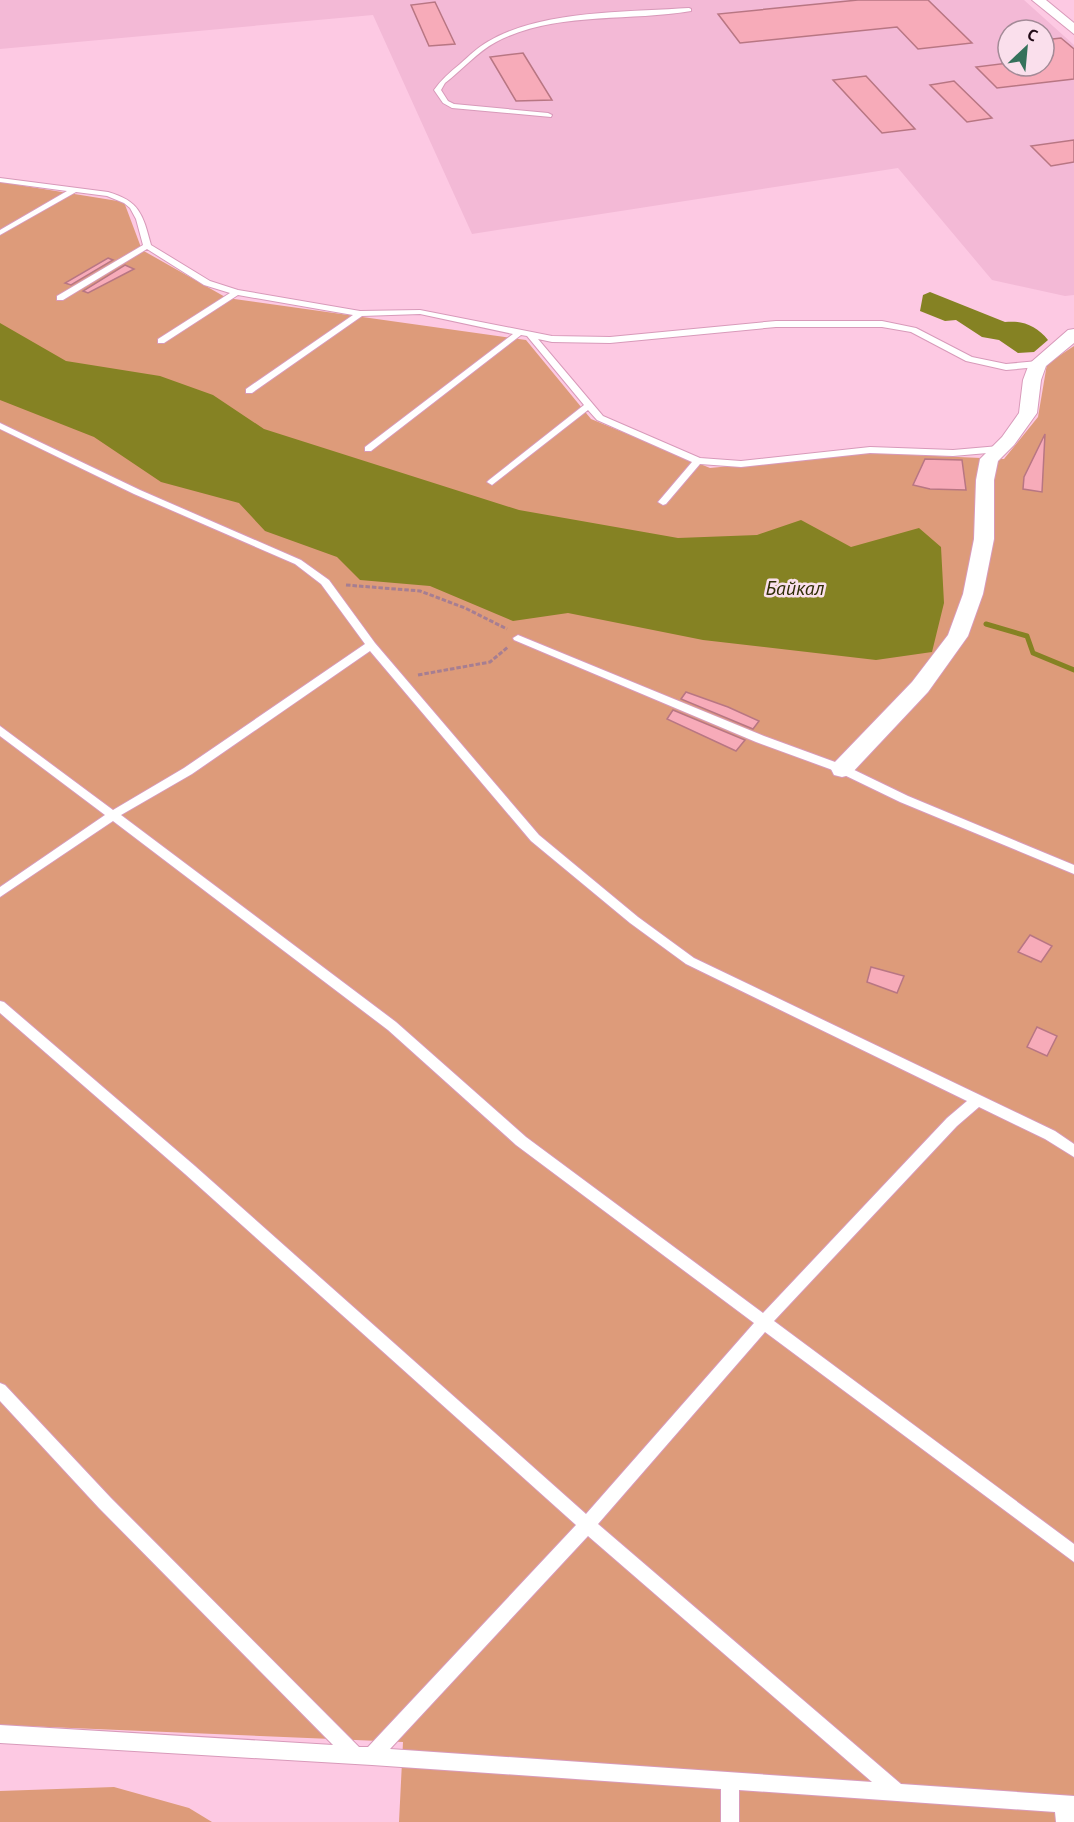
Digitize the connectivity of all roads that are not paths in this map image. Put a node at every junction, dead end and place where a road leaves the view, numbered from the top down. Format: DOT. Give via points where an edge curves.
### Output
graph roads {
  1 [pos="1038,0"];
  2 [pos="689,10"];
  3 [pos="1074,30"];
  4 [pos="548,115"];
  5 [pos="0,180"];
  6 [pos="73,191"];
  7 [pos="0,233"];
  8 [pos="147,246"];
  9 [pos="237,292"];
  10 [pos="60,298"];
  11 [pos="360,314"];
  12 [pos="518,334"];
  13 [pos="1074,334"];
  14 [pos="530,335"];
  15 [pos="161,341"];
  16 [pos="1038,364"];
  17 [pos="249,391"];
  18 [pos="588,406"];
  19 [pos="0,426"];
  20 [pos="368,449"];
  21 [pos="999,449"];
  22 [pos="698,461"];
  23 [pos="492,482"];
  24 [pos="663,502"];
  25 [pos="518,638"];
  26 [pos="371,645"];
  27 [pos="0,730"];
  28 [pos="842,769"];
  29 [pos="113,816"];
  30 [pos="1074,870"];
  31 [pos="0,893"];
  32 [pos="0,1006"];
  33 [pos="976,1101"];
  34 [pos="1074,1151"];
  35 [pos="765,1321"];
  36 [pos="0,1390"];
  37 [pos="587,1525"];
  38 [pos="1074,1554"];
  39 [pos="0,1734"];
  40 [pos="364,1756"];
  41 [pos="730,1782"];
  42 [pos="898,1793"];
  43 [pos="1068,1804"];
  44 [pos="730,1822"];
  45 [pos="1065,1822"];
  1 -- 3 [label="street"];
  2 -- 4 [label="lane" via="537,25 492,42 437,90 452,106"];
  5 -- 6 [label="lane"];
  6 -- 7 [label="lane"];
  6 -- 8 [label="lane" via="124,199 136,209"];
  8 -- 9 [label="lane" via="207,283"];
  8 -- 10 [label="lane"];
  9 -- 11 [label="lane"];
  9 -- 15 [label="lane"];
  11 -- 12 [label="lane" via="420,312"];
  11 -- 17 [label="lane"];
  12 -- 14 [label="lane"];
  12 -- 20 [label="lane"];
  13 -- 16 [label="street"];
  14 -- 16 [label="lane" via="610,340 776,324 882,324 913,330 969,359 1006,368"];
  14 -- 18 [label="lane"];
  16 -- 21 [label="street" via="1028,413"];
  18 -- 22 [label="lane" via="600,418"];
  18 -- 23 [label="lane"];
  19 -- 26 [label="lane" via="137,492 298,562 325,582"];
  21 -- 22 [label="lane" via="953,453 870,450 741,464"];
  21 -- 28 [label="street" via="989,459 984,539 973,594 958,636 920,687"];
  22 -- 24 [label="lane"];
  25 -- 28 [label="lane"];
  26 -- 29 [label="lane" via="188,771"];
  26 -- 33 [label="lane" via="535,838 634,920 690,961"];
  27 -- 29 [label="lane"];
  28 -- 30 [label="lane"];
  29 -- 31 [label="lane"];
  29 -- 35 [label="lane" via="392,1026 521,1141"];
  32 -- 37 [label="lane"];
  33 -- 34 [label="lane" via="1050,1135"];
  33 -- 35 [label="lane"];
  35 -- 37 [label="lane"];
  35 -- 38 [label="lane"];
  36 -- 40 [label="lane" via="105,1503"];
  37 -- 40 [label="lane"];
  37 -- 42 [label="lane"];
  39 -- 40 [label="lane"];
  40 -- 41 [label="lane"];
  41 -- 42 [label="lane"];
  41 -- 44 [label="lane"];
  42 -- 43 [label="lane"];
  43 -- 45 [label="lane"];
}
